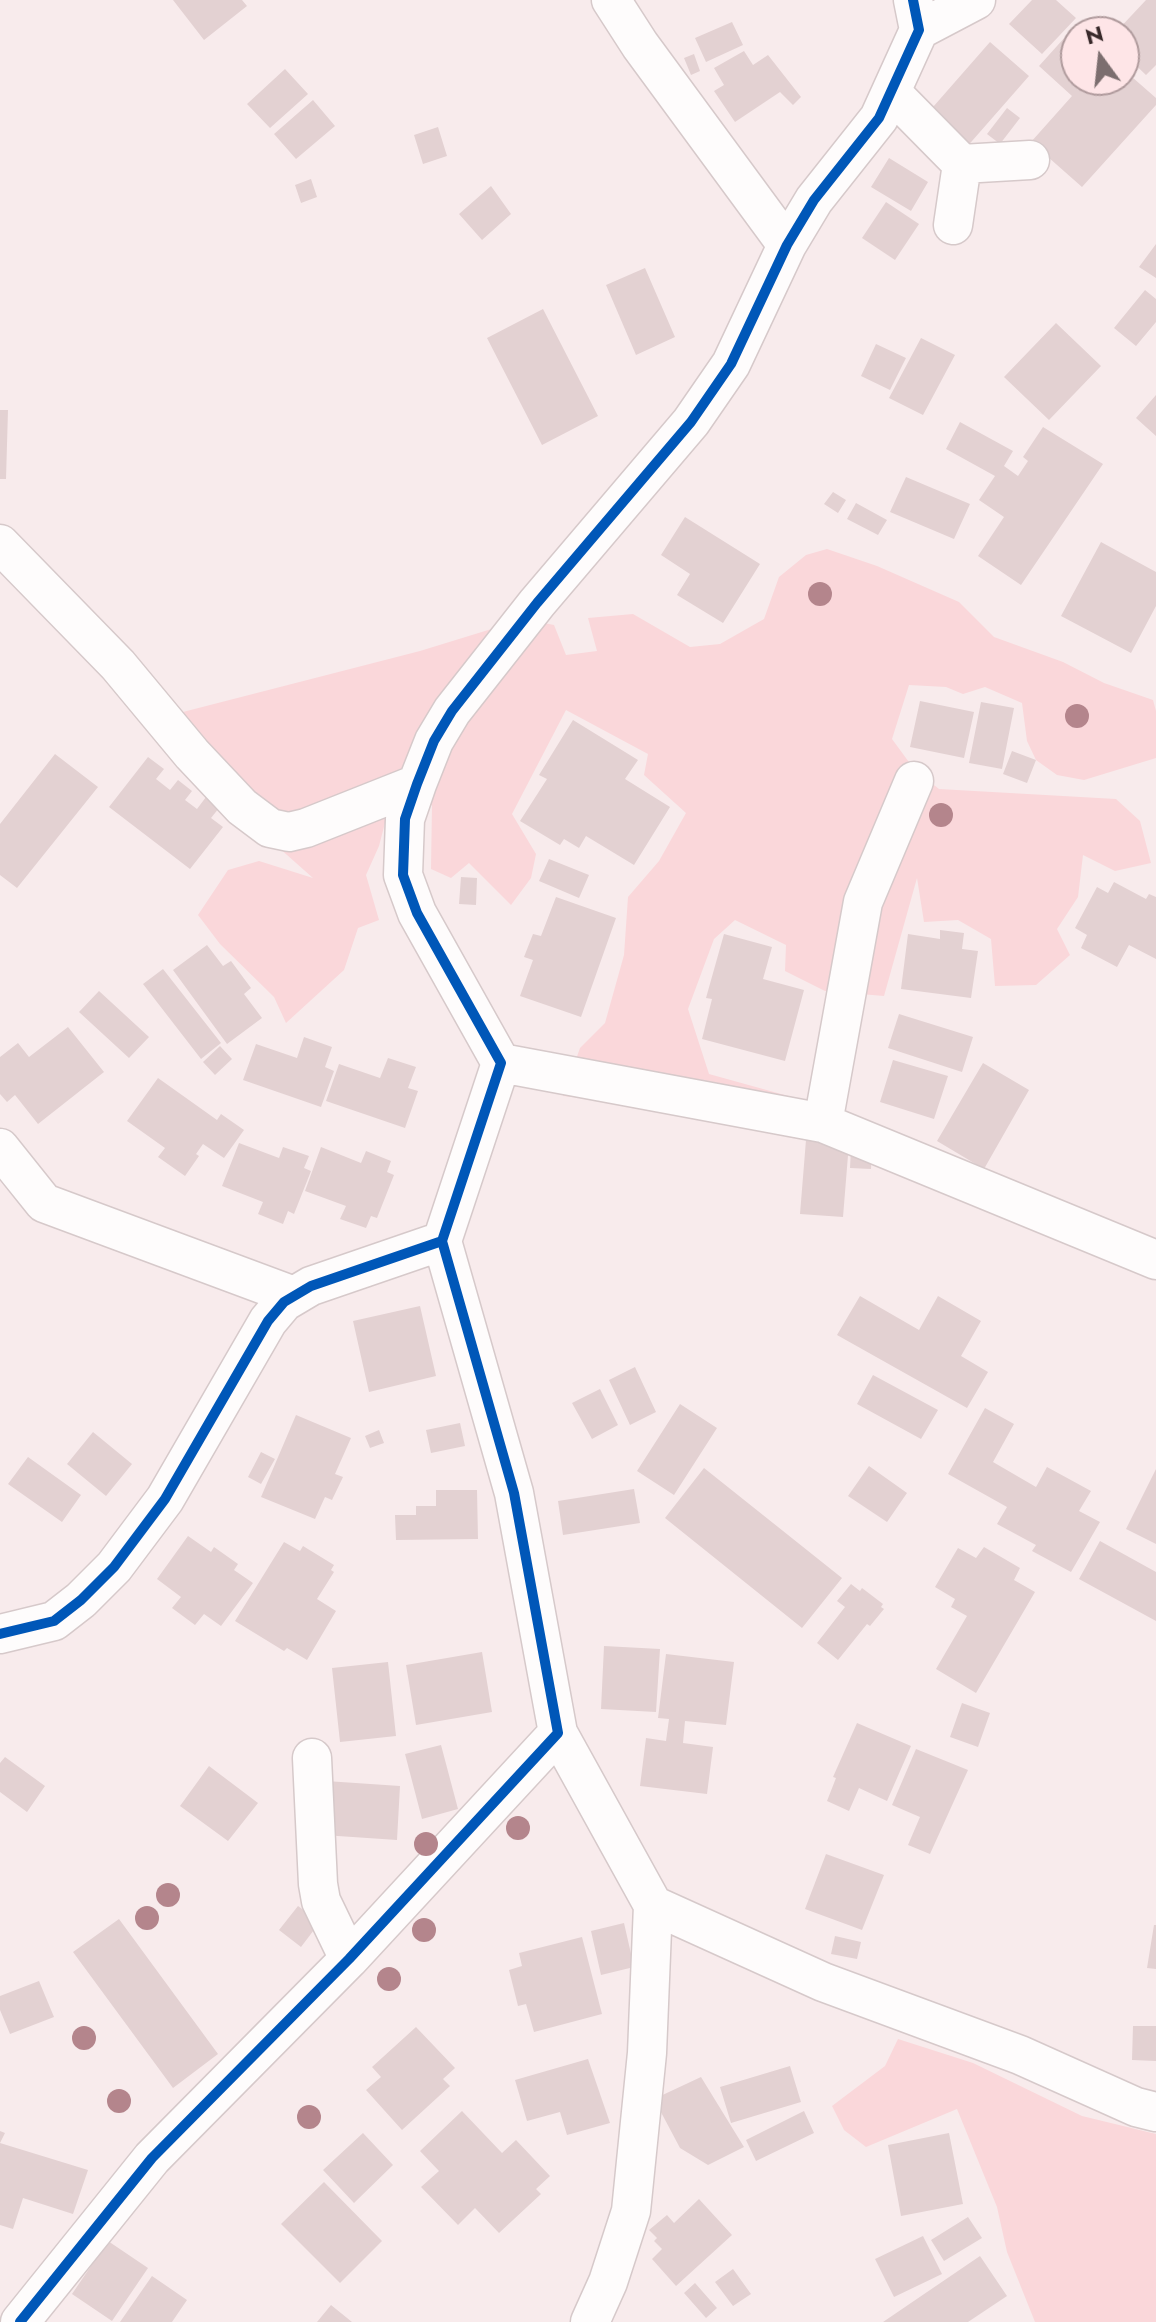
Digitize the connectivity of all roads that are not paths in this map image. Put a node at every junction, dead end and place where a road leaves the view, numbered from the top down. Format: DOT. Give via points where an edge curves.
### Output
graph roads {
  1 [pos="611,0"];
  2 [pos="976,0"];
  3 [pos="916,15"];
  4 [pos="891,92"];
  5 [pos="1030,160"];
  6 [pos="962,164"];
  7 [pos="953,225"];
  8 [pos="787,245"];
  9 [pos="0,544"];
  10 [pos="914,781"];
  11 [pos="417,784"];
  12 [pos="501,1063"];
  13 [pos="823,1123"];
  14 [pos="0,1148"];
  15 [pos="442,1241"];
  16 [pos="1156,1260"];
  17 [pos="294,1296"];
  18 [pos="0,1634"];
  19 [pos="558,1733"];
  20 [pos="312,1758"];
  21 [pos="653,1905"];
  22 [pos="349,1959"];
  23 [pos="1156,2112"];
  24 [pos="20,2322"];
  25 [pos="590,2322"];
  1 -- 8 [label="street"];
  2 -- 3 [label="street"];
  3 -- 4 [label="street"];
  4 -- 6 [label="street"];
  4 -- 8 [label="street" via="879,118 814,200"];
  5 -- 6 [label="street"];
  6 -- 7 [label="street"];
  8 -- 11 [label="street" via="731,364 699,411 452,711"];
  9 -- 11 [label="street" via="118,665 242,807 270,828 306,828"];
  10 -- 13 [label="street" via="863,902"];
  11 -- 12 [label="street" via="405,819 403,875 417,913"];
  12 -- 13 [label="street"];
  12 -- 15 [label="street"];
  13 -- 16 [label="street"];
  14 -- 17 [label="street" via="44,1203"];
  15 -- 17 [label="street"];
  15 -- 19 [label="street" via="514,1493"];
  17 -- 18 [label="street" via="268,1321 165,1499 114,1567 54,1621"];
  19 -- 21 [label="street"];
  19 -- 22 [label="street"];
  20 -- 22 [label="street" via="321,1901"];
  21 -- 23 [label="street" via="823,1982"];
  21 -- 25 [label="street" via="647,2053 631,2211"];
  22 -- 24 [label="street" via="152,2158"];
}
